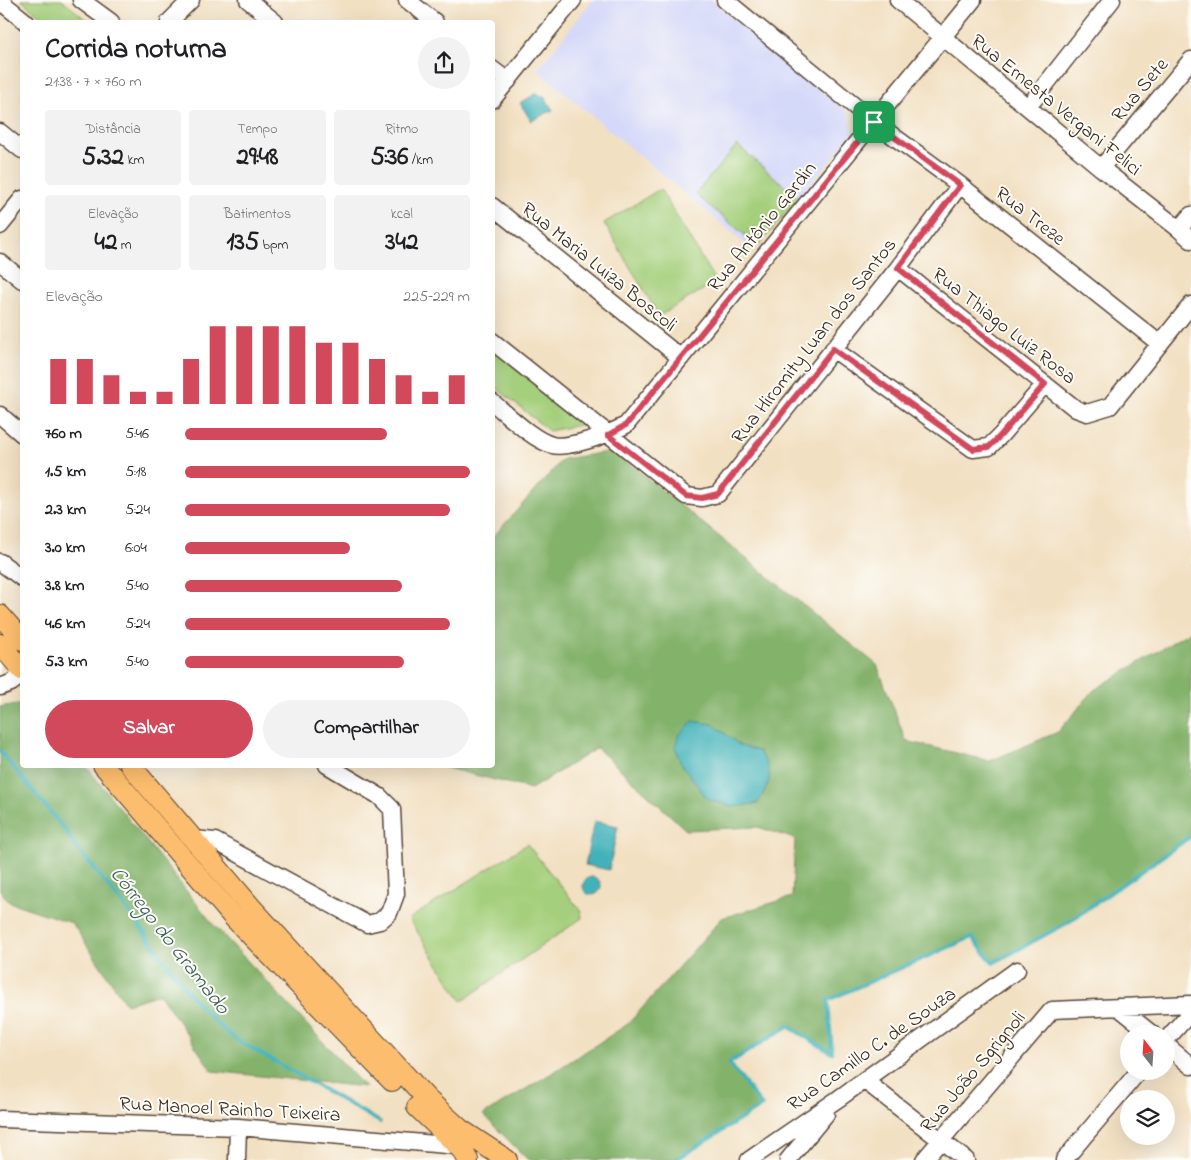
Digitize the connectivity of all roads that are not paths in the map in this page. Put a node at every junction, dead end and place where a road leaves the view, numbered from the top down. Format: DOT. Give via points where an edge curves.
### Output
graph roads {
  1 [pos="81,0"];
  2 [pos="191,0"];
  3 [pos="248,0"];
  4 [pos="407,0"];
  5 [pos="725,0"];
  6 [pos="898,0"];
  7 [pos="973,0"];
  8 [pos="1112,0"];
  9 [pos="0,1"];
  10 [pos="572,1"];
  11 [pos="24,20"];
  12 [pos="108,20"];
  13 [pos="170,20"];
  14 [pos="273,20"];
  15 [pos="432,20"];
  16 [pos="942,38"];
  17 [pos="1191,60"];
  18 [pos="495,71"];
  19 [pos="508,81"];
  20 [pos="495,96"];
  21 [pos="1028,107"];
  22 [pos="874,122"];
  23 [pos="0,132"];
  24 [pos="20,148"];
  25 [pos="1101,168"];
  26 [pos="960,185"];
  27 [pos="20,201"];
  28 [pos="495,208"];
  29 [pos="1191,215"];
  30 [pos="0,226"];
  31 [pos="1185,234"];
  32 [pos="0,262"];
  33 [pos="898,268"];
  34 [pos="20,278"];
  35 [pos="1191,305"];
  36 [pos="495,343"];
  37 [pos="1160,344"];
  38 [pos="833,349"];
  39 [pos="681,358"];
  40 [pos="1045,384"];
  41 [pos="495,404"];
  42 [pos="0,415"];
  43 [pos="20,432"];
  44 [pos="608,435"];
  45 [pos="0,562"];
  46 [pos="20,577"];
  47 [pos="0,615"];
  48 [pos="20,638"];
  49 [pos="0,644"];
  50 [pos="20,668"];
  51 [pos="20,677"];
  52 [pos="0,687"];
  53 [pos="106,768"];
  54 [pos="133,768"];
  55 [pos="332,768"];
  56 [pos="193,840"];
  57 [pos="1017,970"];
  58 [pos="1191,1004"];
  59 [pos="1118,1007"];
  60 [pos="1191,1012"];
  61 [pos="1141,1025"];
  62 [pos="1175,1030"];
  63 [pos="1175,1053"];
  64 [pos="1191,1066"];
  65 [pos="864,1080"];
  66 [pos="1131,1080"];
  67 [pos="838,1099"];
  68 [pos="0,1119"];
  69 [pos="238,1127"];
  70 [pos="942,1140"];
  71 [pos="463,1153"];
  72 [pos="236,1160"];
  73 [pos="507,1160"];
  74 [pos="749,1160"];
  75 [pos="788,1160"];
  76 [pos="924,1160"];
  77 [pos="966,1160"];
  78 [pos="1064,1160"];
  1 -- 12 [label="street"];
  2 -- 13 [label="street"];
  3 -- 14 [label="street"];
  4 -- 15 [label="street"];
  5 -- 22 [label="street, Rua Treze"];
  6 -- 16 [label="street, Rua Ernesta Vergani Felici"];
  7 -- 16 [label="street, Rua Antônio Gardin"];
  8 -- 21 [label="street"];
  9 -- 11 [label="street"];
  10 -- 19 [label="street"];
  16 -- 21 [label="street, Rua Ernesta Vergani Felici"];
  16 -- 22 [label="street, Rua Antônio Gardin"];
  17 -- 25 [label="street, Rua Sete"];
  18 -- 19 [label="street"];
  19 -- 20 [label="street"];
  21 -- 25 [label="street, Rua Ernesta Vergani Felici"];
  22 -- 26 [label="street, Rua Treze"];
  22 -- 39 [label="street, Rua Antônio Gardin"];
  23 -- 24 [label="street"];
  25 -- 31 [label="street, Rua Ernesta Vergani Felici"];
  26 -- 33 [label="street, Rua Hiromity Luan dos Santos"];
  26 -- 37 [label="street, Rua Treze"];
  27 -- 30 [label="street"];
  28 -- 39 [label="street, Rua Maria Luiza Boscoli"];
  29 -- 31 [label="street"];
  32 -- 34 [label="street"];
  33 -- 38 [label="street, Rua Hiromity Luan dos Santos"];
  33 -- 40 [label="street, Rua Thiago Luiz Rosa"];
  35 -- 37 [label="street"];
  36 -- 44 [label="street"];
  37 -- 40 [label="street, Rua Thiago Luiz Rosa" via="1110,406 1087,413 1076,409"];
  38 -- 40 [label="street" via="973,449 989,447"];
  38 -- 44 [label="street, Rua Hiromity Luan dos Santos" via="718,494 702,498 686,496"];
  39 -- 44 [label="street, Rua Antônio Gardin" via="626,425"];
  41 -- 44 [label="street, Rua Antônio Gardin" via="530,433 552,445 567,445"];
  42 -- 43 [label="street"];
  45 -- 46 [label="street"];
  47 -- 48 [label="main road"];
  49 -- 50 [label="main road"];
  51 -- 52 [label="street"];
  53 -- 71 [label="main road" via="234,918"];
  54 -- 56 [label="main road"];
  55 -- 56 [label="street" via="380,796 392,809 396,894 389,913 380,921 367,924 215,840"];
  56 -- 73 [label="main road" via="428,1100 460,1129"];
  57 -- 65 [label="street, Rua Camillo C. de Souza"];
  58 -- 59 [label="street"];
  59 -- 61 [label="street"];
  59 -- 70 [label="street, Rua João Sgrignoli" via="1052,1010"];
  60 -- 62 [label="street"];
  63 -- 64 [label="street"];
  65 -- 67 [label="street, Rua Camillo C. de Souza"];
  65 -- 70 [label="street"];
  66 -- 78 [label="street"];
  67 -- 74 [label="street, Rua Camillo C. de Souza"];
  67 -- 75 [label="street"];
  68 -- 69 [label="street, Rua Manoel Rainho Teixeira"];
  69 -- 71 [label="street, Rua Manoel Rainho Teixeira"];
  69 -- 72 [label="street"];
  70 -- 76 [label="street, Rua João Sgrignoli"];
  70 -- 77 [label="street"];
}
